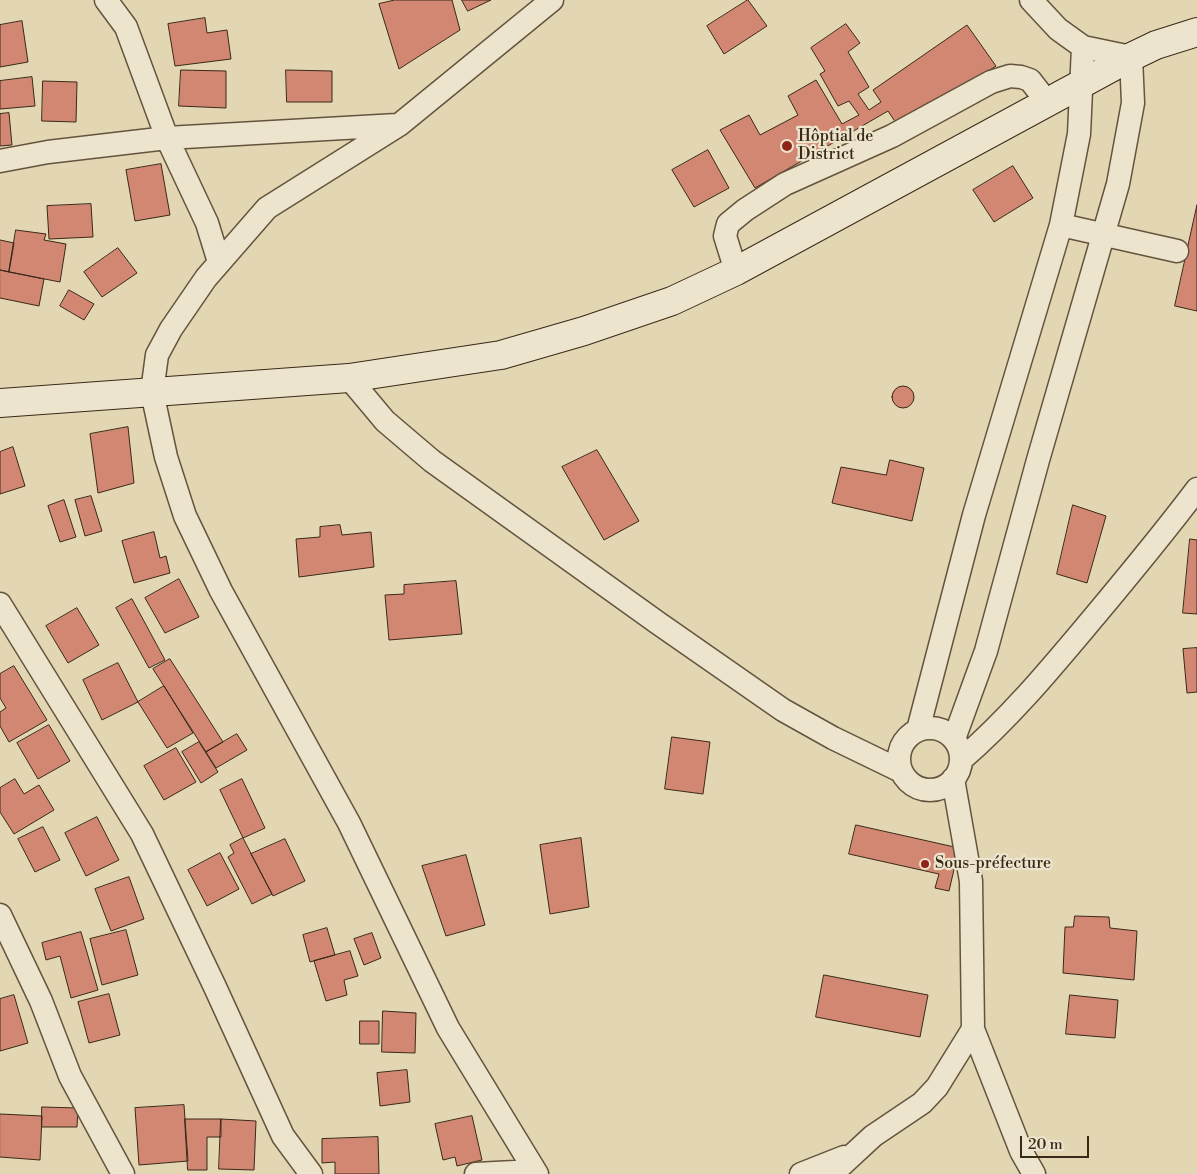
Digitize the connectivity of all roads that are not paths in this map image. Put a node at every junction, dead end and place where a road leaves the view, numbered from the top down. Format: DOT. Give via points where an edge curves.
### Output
graph roads {
  1 [pos="106,0"];
  2 [pos="552,0"];
  3 [pos="1031,0"];
  4 [pos="1197,32"];
  5 [pos="1083,47"];
  6 [pos="1131,57"];
  7 [pos="1082,83"];
  8 [pos="1047,102"];
  9 [pos="399,125"];
  10 [pos="167,138"];
  11 [pos="0,161"];
  12 [pos="1061,225"];
  13 [pos="1104,235"];
  14 [pos="1177,252"];
  15 [pos="219,262"];
  16 [pos="736,271"];
  17 [pos="349,378"];
  18 [pos="152,392"];
  19 [pos="0,403"];
  20 [pos="1197,489"];
  21 [pos="0,604"];
  22 [pos="918,730"];
  23 [pos="956,759"];
  24 [pos="901,771"];
  25 [pos="0,914"];
  26 [pos="973,1029"];
  27 [pos="852,1154"];
  28 [pos="536,1172"];
  29 [pos="123,1174"];
  30 [pos="311,1174"];
  31 [pos="476,1174"];
  32 [pos="802,1174"];
  33 [pos="832,1174"];
  34 [pos="1034,1174"];
  1 -- 10 [label="street" via="126,27"];
  2 -- 9 [label="street"];
  3 -- 5 [label="street" via="1058,29"];
  4 -- 6 [label="main road"];
  5 -- 6 [label="street"];
  5 -- 7 [label="street"];
  6 -- 7 [label="main road"];
  6 -- 13 [label="street" via="1133,103 1130,126"];
  7 -- 8 [label="main road"];
  7 -- 12 [label="street" via="1079,134"];
  8 -- 16 [label="main road"];
  8 -- 16 [label="street" via="1030,80 1010,76 991,82 892,136 785,184 728,224 725,236"];
  9 -- 10 [label="street"];
  9 -- 15 [label="street" via="267,208"];
  10 -- 11 [label="street"];
  10 -- 15 [label="street" via="207,223"];
  12 -- 13 [label="street"];
  12 -- 22 [label="street" via="974,515"];
  13 -- 14 [label="street"];
  13 -- 23 [label="street"];
  15 -- 18 [label="street" via="171,329 157,355"];
  16 -- 17 [label="main road" via="672,301 501,355"];
  17 -- 18 [label="main road"];
  17 -- 24 [label="street" via="385,421 432,461 650,617 783,710"];
  18 -- 19 [label="main road"];
  18 -- 28 [label="street" via="166,457 186,516 221,590 349,823 448,1028"];
  20 -- 23 [label="street" via="1041,680 997,729"];
  21 -- 30 [label="street" via="142,834 283,1136"];
  22 -- 23 [label="street" via="938,729"];
  22 -- 24 [label="street" via="903,742"];
  23 -- 24 [label="street" via="945,786 925,790 907,780"];
  23 -- 26 [label="street" via="971,881"];
  25 -- 29 [label="street" via="41,1001 70,1076"];
  26 -- 27 [label="street" via="937,1087 922,1103"];
  26 -- 34 [label="street" via="1020,1150"];
  27 -- 32 [label="street"];
  27 -- 33 [label="street"];
  28 -- 31 [label="street"];
}
